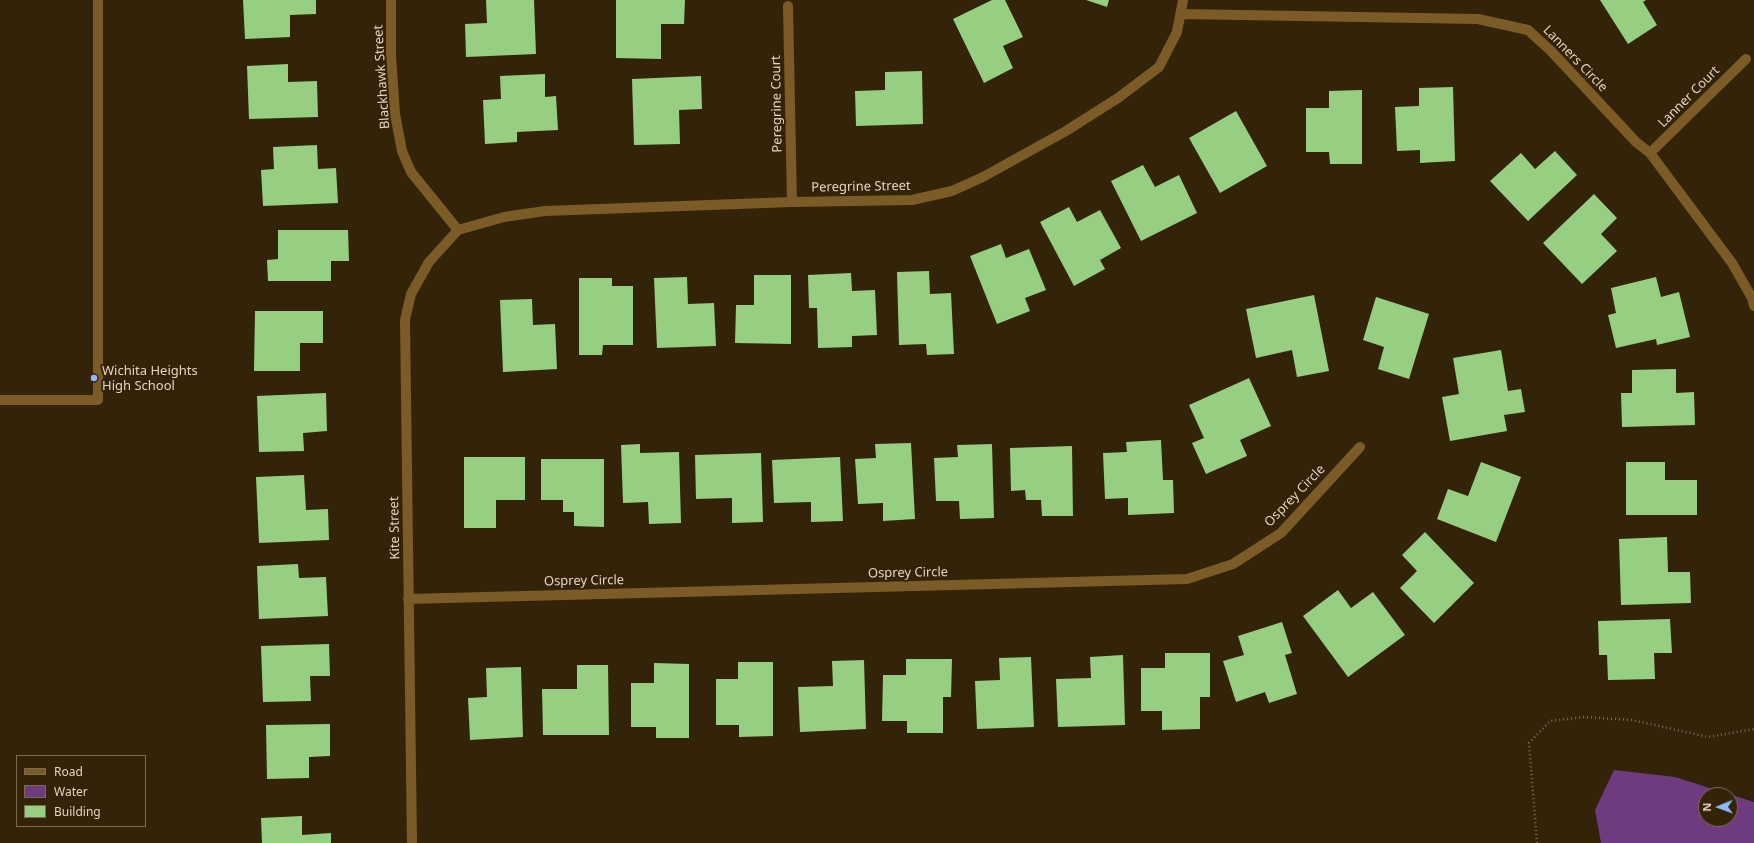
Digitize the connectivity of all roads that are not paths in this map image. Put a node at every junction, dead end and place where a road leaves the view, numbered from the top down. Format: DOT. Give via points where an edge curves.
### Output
graph roads {
  1 [pos="98,0"];
  2 [pos="390,0"];
  3 [pos="1183,0"];
  4 [pos="788,6"];
  5 [pos="1182,14"];
  6 [pos="1746,59"];
  7 [pos="1650,153"];
  8 [pos="792,202"];
  9 [pos="458,230"];
  10 [pos="1754,306"];
  11 [pos="0,400"];
  12 [pos="1360,447"];
  13 [pos="408,599"];
  14 [pos="412,843"];
  1 -- 11 [label="street" via="98,400"];
  2 -- 9 [label="street, Blackhawk Street" via="395,114 402,151 411,172"];
  3 -- 5 [label="street, Peregrine Street"];
  4 -- 8 [label="street, Peregrine Court"];
  5 -- 7 [label="street, Lanners Circle" via="1478,19 1528,30 1636,142"];
  5 -- 8 [label="street, Peregrine Street" via="1177,32 1159,67 1118,98 1066,131 984,177 952,191 912,200"];
  6 -- 7 [label="street, Lanner Court"];
  7 -- 10 [label="street, Lanners Circle" via="1732,263"];
  8 -- 9 [label="street, Peregrine Street" via="545,211 504,217"];
  9 -- 13 [label="street, Kite Street" via="429,262 411,294 405,320"];
  12 -- 13 [label="street, Osprey Circle" via="1281,533 1233,564 1187,579"];
  13 -- 14 [label="street, Kite Street"];
}
